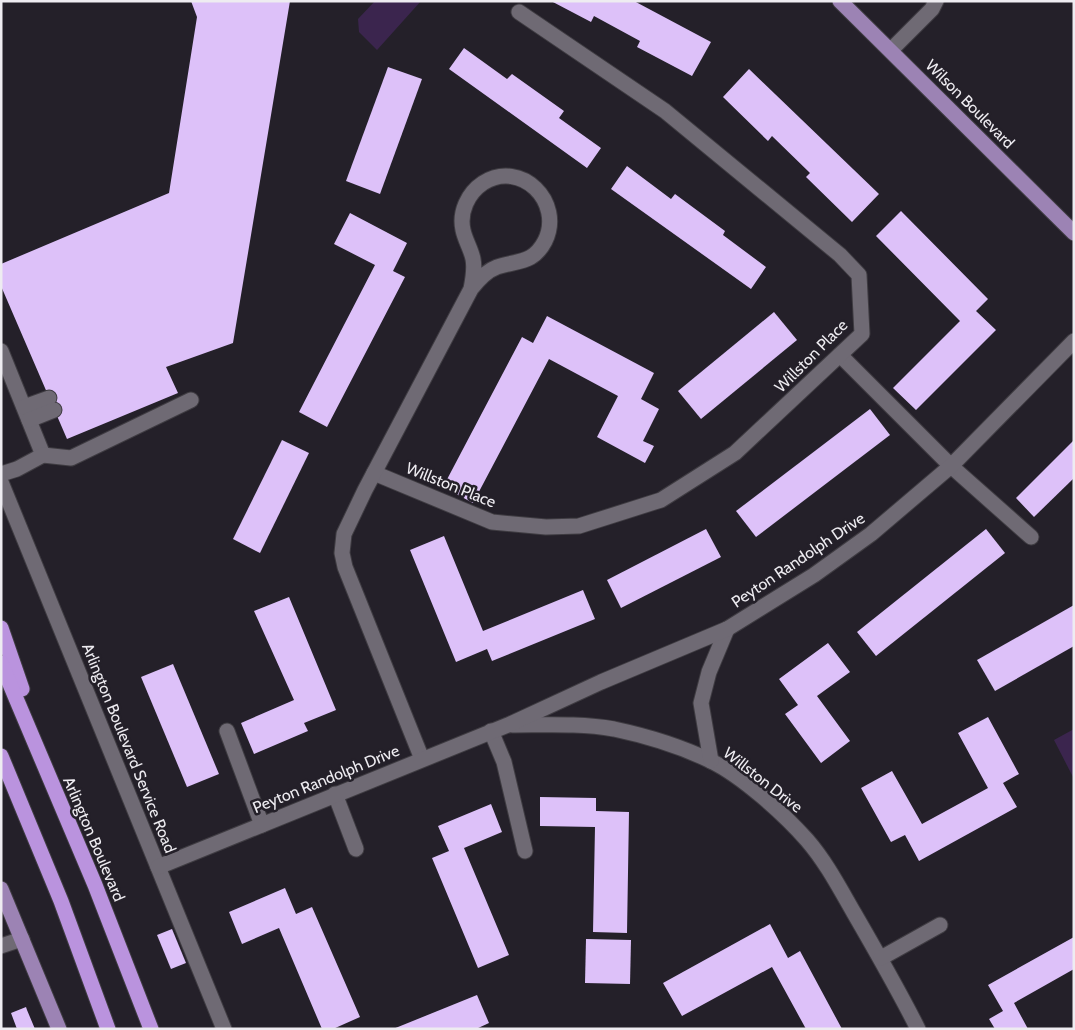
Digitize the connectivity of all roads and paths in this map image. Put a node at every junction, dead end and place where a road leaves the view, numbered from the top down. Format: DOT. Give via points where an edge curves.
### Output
graph roads {
  1 [pos="936,1"];
  2 [pos="844,2"];
  3 [pos="519,12"];
  4 [pos="891,50"];
  5 [pos="1074,232"];
  6 [pos="471,289"];
  7 [pos="1074,341"];
  8 [pos="1,351"];
  9 [pos="840,355"];
  10 [pos="192,400"];
  11 [pos="52,404"];
  12 [pos="27,413"];
  13 [pos="43,454"];
  14 [pos="951,466"];
  15 [pos="374,473"];
  16 [pos="1,474"];
  17 [pos="1,482"];
  18 [pos="1031,537"];
  19 [pos="1,628"];
  20 [pos="727,629"];
  21 [pos="1,663"];
  22 [pos="508,725"];
  23 [pos="227,731"];
  24 [pos="491,731"];
  25 [pos="1,756"];
  26 [pos="422,759"];
  27 [pos="711,761"];
  28 [pos="335,794"];
  29 [pos="262,825"];
  30 [pos="356,849"];
  31 [pos="524,851"];
  32 [pos="158,867"];
  33 [pos="95,886"];
  34 [pos="1,889"];
  35 [pos="940,925"];
  36 [pos="22,939"];
  37 [pos="1,946"];
  38 [pos="881,958"];
  39 [pos="59,1029"];
  40 [pos="108,1029"];
  41 [pos="151,1029"];
  42 [pos="224,1029"];
  43 [pos="918,1029"];
  1 -- 4 [label="street"];
  2 -- 4 [label="main road, Wilson Boulevard"];
  3 -- 9 [label="street, Willston Place" via="665,111 840,255 859,275 862,334"];
  4 -- 5 [label="main road, Wilson Boulevard"];
  6 -- 6 [label="street" via="473,258 462,217 466,202 474,191 496,178 509,176 532,184 541,193 549,211 549,231 544,243 533,256 522,262 496,267"];
  6 -- 15 [label="street"];
  7 -- 14 [label="street, Peyton Randolph Drive"];
  8 -- 12 [label="street"];
  9 -- 14 [label="street"];
  9 -- 15 [label="street, Willston Place" via="735,452 661,500 579,526 546,527 492,522"];
  10 -- 13 [label="street" via="71,458"];
  11 -- 12 [label="street"];
  12 -- 13 [label="street"];
  13 -- 16 [label="street"];
  14 -- 18 [label="street"];
  14 -- 20 [label="street, Peyton Randolph Drive" via="871,534 814,575"];
  15 -- 26 [label="street" via="344,534 342,553"];
  17 -- 32 [label="street, Arlington Boulevard Service Road"];
  19 -- 33 [label="highway"];
  20 -- 22 [label="street"];
  20 -- 27 [label="street, Peyton Randolph Drive" via="709,672 701,703"];
  21 -- 33 [label="highway, Arlington Boulevard"];
  22 -- 24 [label="street, Peyton Randolph Drive"];
  22 -- 27 [label="street, Willston Drive" via="612,729 665,742"];
  23 -- 29 [label="street"];
  24 -- 26 [label="street, Peyton Randolph Drive"];
  24 -- 31 [label="street" via="504,762"];
  25 -- 40 [label="highway" via="61,901"];
  26 -- 28 [label="street, Peyton Randolph Drive"];
  27 -- 38 [label="street, Willston Drive" via="778,810 808,841 834,876"];
  28 -- 29 [label="street, Peyton Randolph Drive"];
  28 -- 30 [label="street"];
  29 -- 32 [label="street, Peyton Randolph Drive"];
  32 -- 42 [label="street, Arlington Boulevard Service Road"];
  33 -- 41 [label="highway, Arlington Boulevard"];
  34 -- 36 [label="main road"];
  35 -- 38 [label="street"];
  36 -- 37 [label="street"];
  36 -- 39 [label="main road"];
  38 -- 43 [label="street, Willston Drive"];
}
